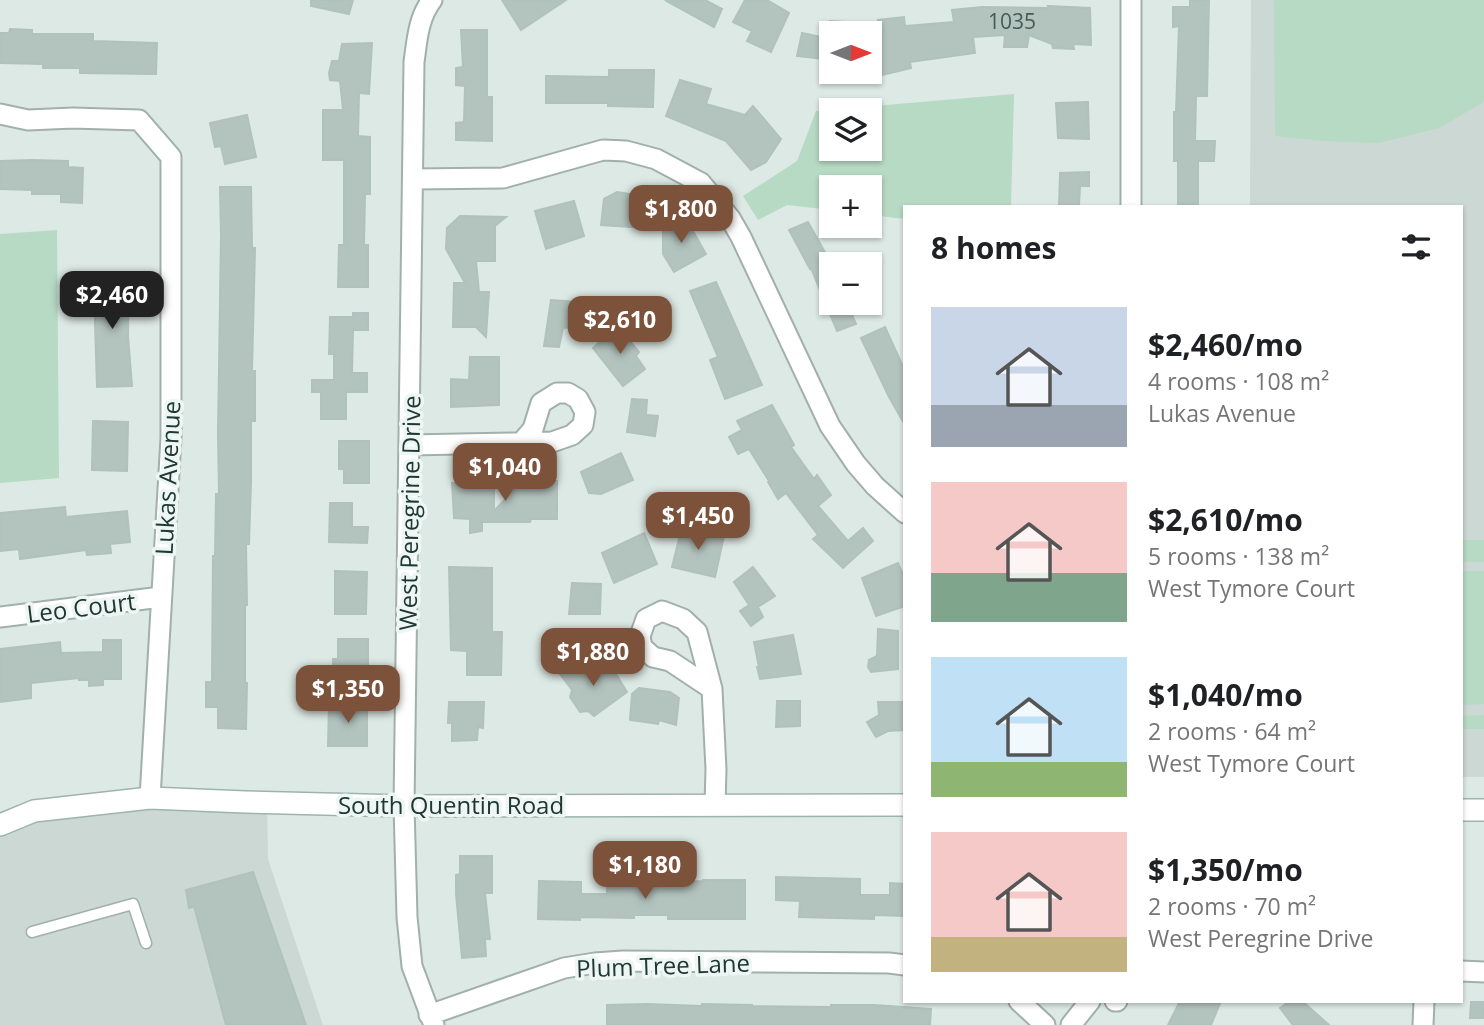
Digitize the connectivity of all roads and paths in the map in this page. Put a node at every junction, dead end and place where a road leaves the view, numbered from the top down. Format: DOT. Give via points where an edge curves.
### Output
graph roads {
  1 [pos="432,0"];
  2 [pos="1131,0"];
  3 [pos="0,114"];
  4 [pos="413,179"];
  5 [pos="1130,205"];
  6 [pos="521,443"];
  7 [pos="410,446"];
  8 [pos="903,511"];
  9 [pos="161,597"];
  10 [pos="0,617"];
  11 [pos="712,689"];
  12 [pos="149,798"];
  13 [pos="715,804"];
  14 [pos="903,805"];
  15 [pos="404,806"];
  16 [pos="1463,810"];
  17 [pos="1484,810"];
  18 [pos="34,811"];
  19 [pos="0,812"];
  20 [pos="0,825"];
  21 [pos="32,932"];
  22 [pos="146,943"];
  23 [pos="903,965"];
  24 [pos="1463,971"];
  25 [pos="1484,972"];
  26 [pos="1021,1003"];
  27 [pos="1088,1003"];
  28 [pos="1424,1003"];
  29 [pos="432,1020"];
  30 [pos="1045,1025"];
  31 [pos="1071,1025"];
  32 [pos="1423,1025"];
  1 -- 4 [label="street, West Peregrine Drive" via="418,31 414,62"];
  2 -- 5 [label="street"];
  3 -- 9 [label="street, Lukas Avenue" via="28,120 139,120 172,157 171,438"];
  4 -- 7 [label="street, West Peregrine Drive"];
  4 -- 8 [label="street" via="503,178 603,149 656,159 701,183 741,237 830,426 856,464"];
  6 -- 7 [label="street"];
  7 -- 15 [label="street, West Peregrine Drive"];
  9 -- 10 [label="street, Leo Court"];
  9 -- 12 [label="street, Lukas Avenue"];
  11 -- 13 [label="street"];
  12 -- 15 [label="main road, South Quentin Road"];
  12 -- 18 [label="main road, South Quentin Road"];
  13 -- 14 [label="main road, South Quentin Road"];
  13 -- 15 [label="main road, South Quentin Road"];
  15 -- 29 [label="street, West Peregrine Drive" via="412,966"];
  16 -- 17 [label="main road"];
  18 -- 19 [label="main road"];
  18 -- 20 [label="main road, South Quentin Road"];
  21 -- 22 [label="lane" via="133,904"];
  23 -- 29 [label="street, Plum Tree Lane" via="595,963 564,968"];
  24 -- 25 [label="street"];
  26 -- 30 [label="street"];
  27 -- 31 [label="street"];
  28 -- 32 [label="street"];
}
